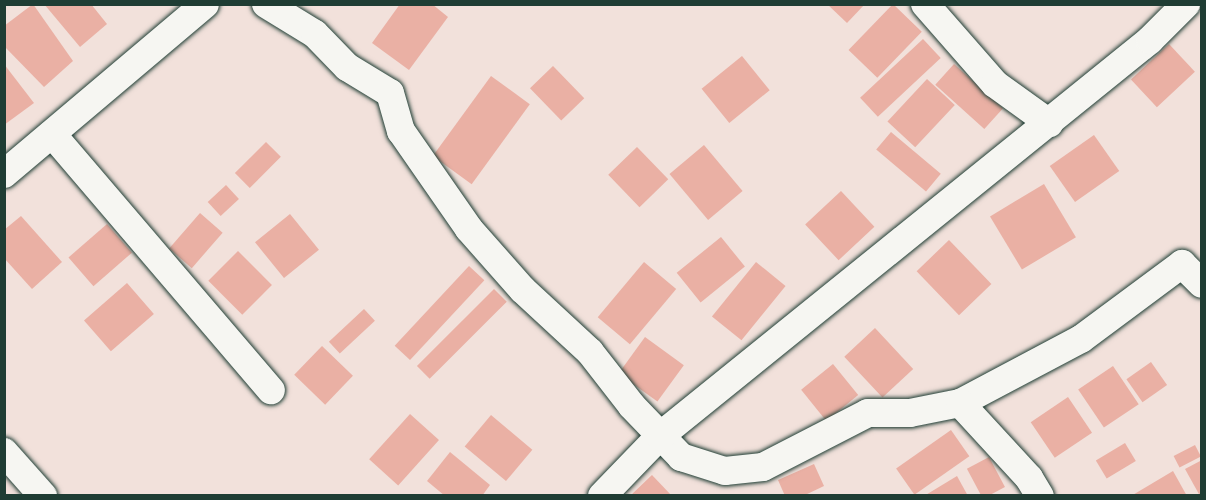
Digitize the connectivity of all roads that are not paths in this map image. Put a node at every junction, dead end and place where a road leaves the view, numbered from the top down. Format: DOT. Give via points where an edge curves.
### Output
graph roads {
  1 [pos="205,4"];
  2 [pos="266,4"];
  3 [pos="925,4"];
  4 [pos="1186,4"];
  5 [pos="1049,123"];
  6 [pos="52,134"];
  7 [pos="4,174"];
  8 [pos="1202,284"];
  9 [pos="271,390"];
  10 [pos="960,403"];
  11 [pos="660,436"];
  12 [pos="4,452"];
  13 [pos="43,495"];
  14 [pos="602,495"];
  15 [pos="1040,495"];
  1 -- 6 [label="street"];
  2 -- 11 [label="street" via="315,34 347,68 390,93 401,131 469,229 523,290 590,352"];
  3 -- 5 [label="street" via="995,84"];
  4 -- 5 [label="street" via="1150,40"];
  5 -- 11 [label="street"];
  6 -- 7 [label="street"];
  6 -- 9 [label="street"];
  8 -- 10 [label="street" via="1182,264 1081,339"];
  10 -- 11 [label="street" via="910,413 868,413 763,467 725,471 681,456"];
  10 -- 15 [label="street"];
  11 -- 14 [label="street"];
  12 -- 13 [label="street"];
}
